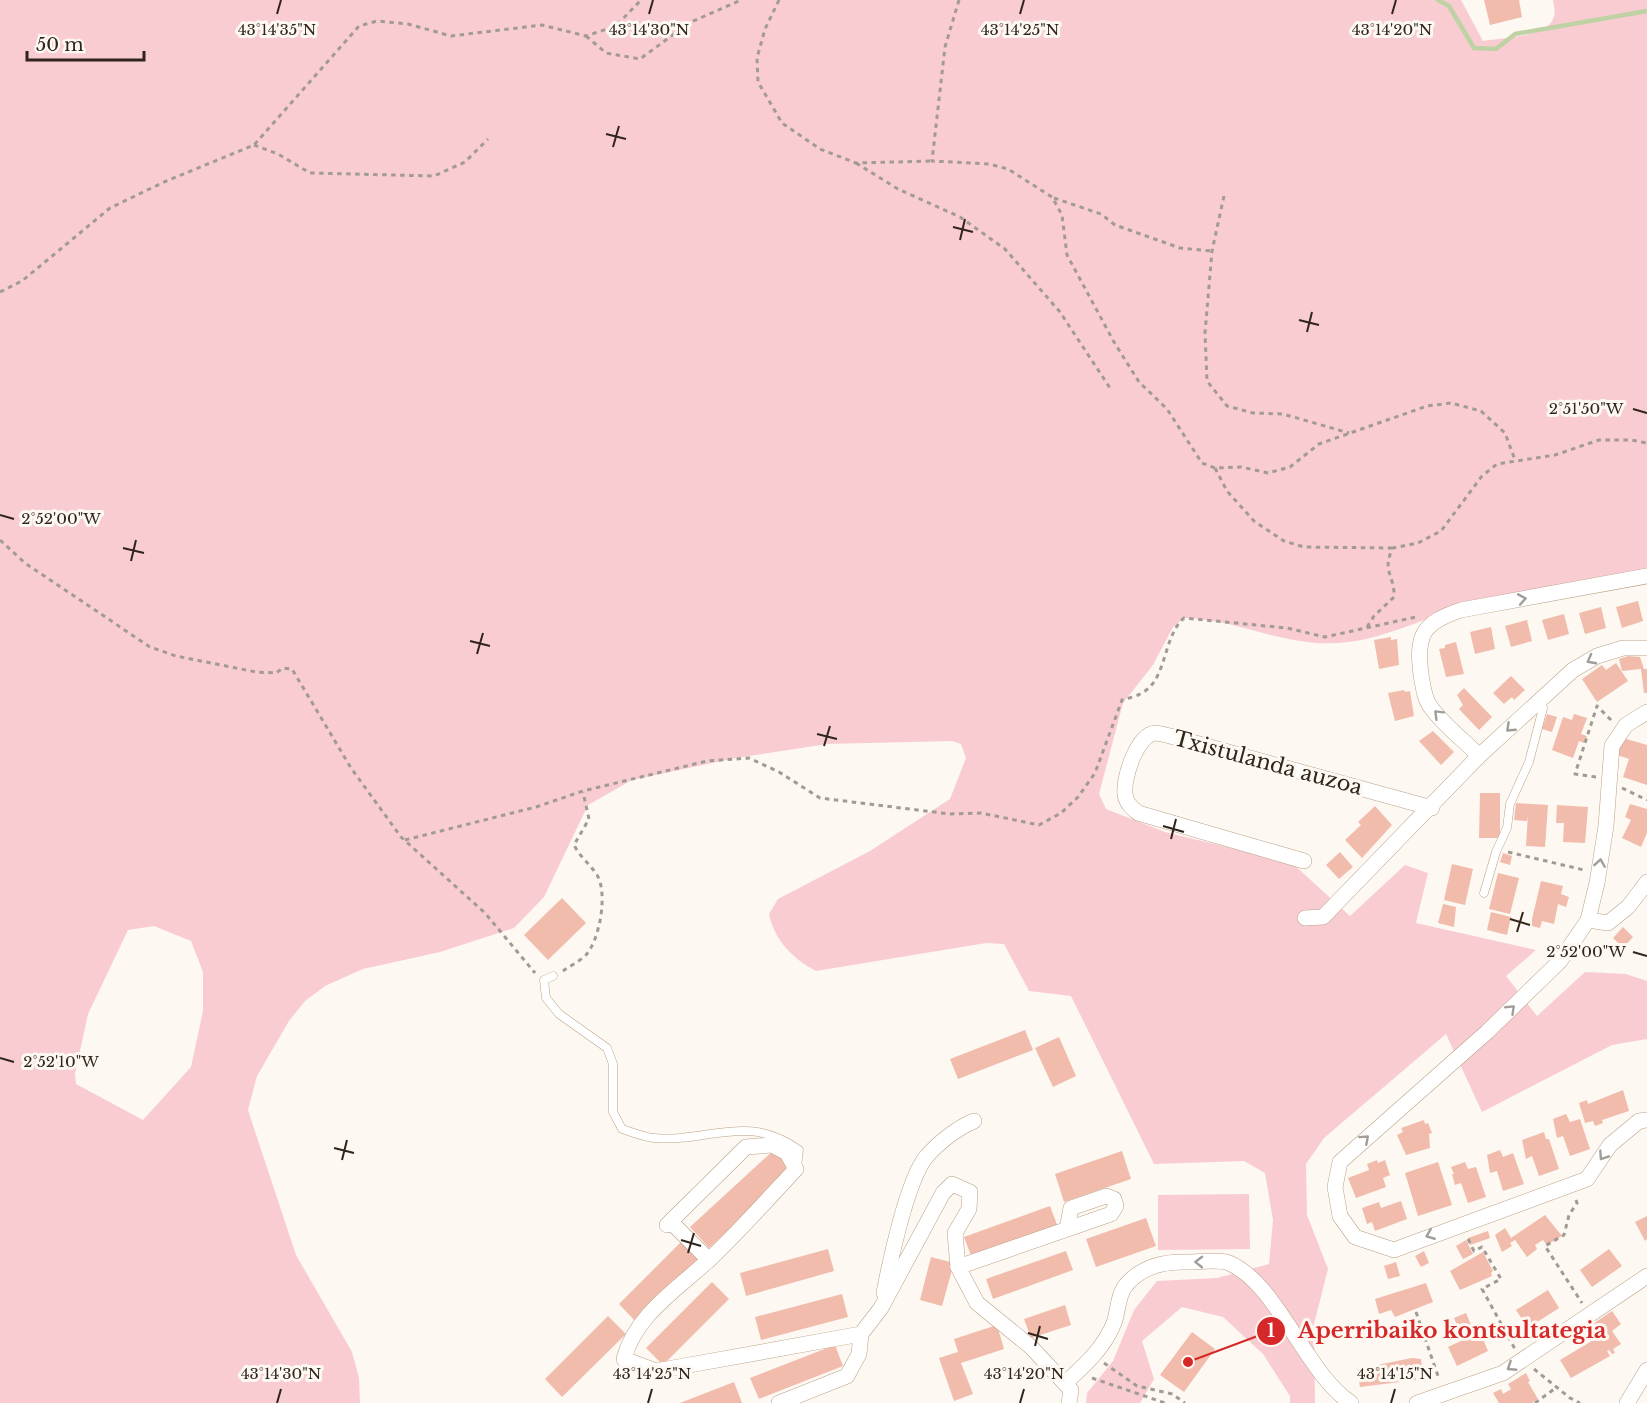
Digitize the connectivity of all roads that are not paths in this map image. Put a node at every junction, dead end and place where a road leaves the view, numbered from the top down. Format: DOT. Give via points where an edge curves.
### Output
graph roads {
  1 [pos="1647,576"];
  2 [pos="1647,648"];
  3 [pos="1541,699"];
  4 [pos="1647,712"];
  5 [pos="1479,756"];
  6 [pos="1432,808"];
  7 [pos="1304,861"];
  8 [pos="1647,882"];
  9 [pos="1484,893"];
  10 [pos="1305,918"];
  11 [pos="1587,920"];
  12 [pos="553,976"];
  13 [pos="1647,1120"];
  14 [pos="969,1124"];
  15 [pos="796,1169"];
  16 [pos="1067,1229"];
  17 [pos="709,1260"];
  18 [pos="958,1267"];
  19 [pos="1647,1276"];
  20 [pos="881,1308"];
  21 [pos="861,1334"];
  22 [pos="1647,1370"];
  23 [pos="1065,1383"];
  24 [pos="779,1403"];
  25 [pos="1069,1403"];
  26 [pos="1351,1403"];
  27 [pos="1417,1403"];
  28 [pos="1627,1403"];
  5 -- 1 [label="street, one-way" via="1430,706 1423,688 1418,648 1426,629 1439,617 1461,610"];
  2 -- 3 [label="street, one-way" via="1623,648 1597,656 1573,670"];
  3 -- 5 [label="street, one-way"];
  3 -- 9 [label="lane" via="1543,708 1529,762 1510,804 1507,828"];
  11 -- 4 [label="street, one-way" via="1606,826 1612,746 1626,725"];
  5 -- 6 [label="street"];
  6 -- 7 [label="street, Txistulanda auzoa" via="1170,736 1155,733 1138,744 1125,792 1131,808 1138,813"];
  6 -- 10 [label="street" via="1323,917"];
  8 -- 11 [label="street" via="1628,907 1608,923"];
  13 -- 11 [label="street, one-way" via="1639,1121 1610,1145 1587,1179 1394,1250 1355,1237 1340,1216 1335,1187 1340,1162 1487,1032 1560,961"];
  12 -- 15 [label="lane" via="544,980 546,998 559,1014 607,1048 613,1064 613,1112 622,1129 655,1138 736,1130 769,1134 799,1150"];
  14 -- 20 [label="street" via="926,1158 915,1180 890,1256"];
  15 -- 17 [label="street"];
  15 -- 17 [label="street" via="788,1153 772,1145 746,1148 669,1223"];
  16 -- 18 [label="street"];
  17 -- 21 [label="street" via="654,1308 628,1340 624,1359 656,1371"];
  18 -- 20 [label="street" via="955,1233 969,1209 970,1192 952,1184 942,1193"];
  18 -- 23 [label="street" via="977,1303 1031,1347"];
  19 -- 27 [label="street, one-way" via="1503,1373"];
  20 -- 21 [label="street"];
  21 -- 24 [label="street" via="860,1354 847,1376"];
  22 -- 28 [label="street"];
  23 -- 25 [label="street" via="1071,1390"];
  26 -- 23 [label="street, one-way" via="1321,1373 1253,1278 1227,1262 1176,1261 1148,1266 1125,1286 1113,1325 1094,1356"];
}
